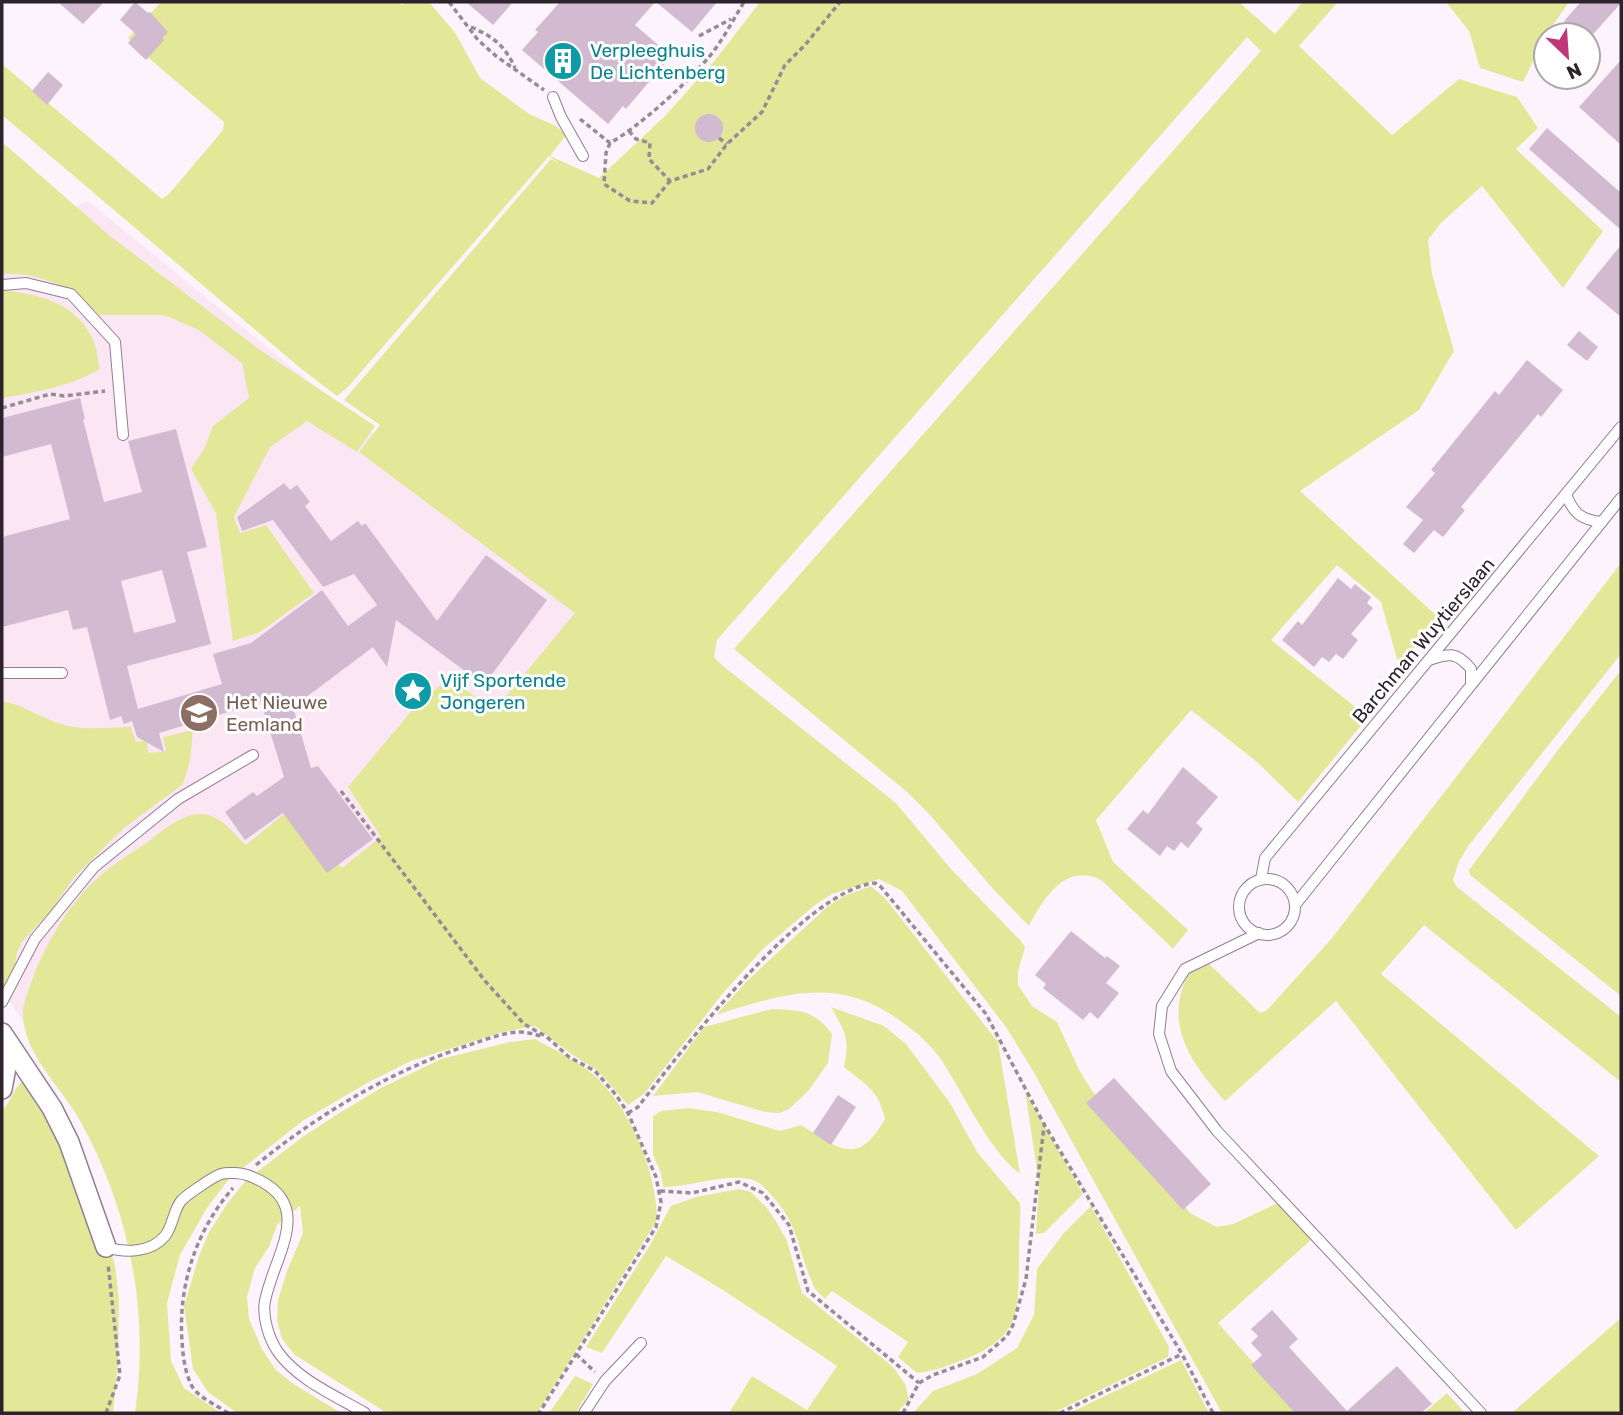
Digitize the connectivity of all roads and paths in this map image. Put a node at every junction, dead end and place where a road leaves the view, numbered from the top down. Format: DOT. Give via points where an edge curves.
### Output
graph roads {
  1 [pos="449,2"];
  2 [pos="744,2"];
  3 [pos="840,2"];
  4 [pos="734,18"];
  5 [pos="469,27"];
  6 [pos="699,36"];
  7 [pos="515,70"];
  8 [pos="553,97"];
  9 [pos="629,131"];
  10 [pos="719,138"];
  11 [pos="610,143"];
  12 [pos="727,144"];
  13 [pos="583,156"];
  14 [pos="670,181"];
  15 [pos="2,285"];
  16 [pos="119,391"];
  17 [pos="2,408"];
  18 [pos="1621,427"];
  19 [pos="123,435"];
  20 [pos="1566,494"];
  21 [pos="1621,498"];
  22 [pos="1602,522"];
  23 [pos="1428,660"];
  24 [pos="2,673"];
  25 [pos="62,673"];
  26 [pos="1471,683"];
  27 [pos="253,755"];
  28 [pos="341,791"];
  29 [pos="1261,879"];
  30 [pos="1295,905"];
  31 [pos="1259,933"];
  32 [pos="2,1002"];
  33 [pos="547,1037"];
  34 [pos="6,1039"];
  35 [pos="2,1088"];
  36 [pos="628,1114"];
  37 [pos="1044,1124"];
  38 [pos="245,1174"];
  39 [pos="660,1191"];
  40 [pos="106,1247"];
  41 [pos="641,1343"];
  42 [pos="576,1354"];
  43 [pos="1182,1354"];
  44 [pos="606,1381"];
  45 [pos="919,1383"];
  46 [pos="106,1413"];
  47 [pos="228,1413"];
  48 [pos="365,1413"];
  49 [pos="539,1413"];
  50 [pos="584,1413"];
  51 [pos="904,1413"];
  52 [pos="1060,1413"];
  53 [pos="1213,1413"];
  54 [pos="1481,1413"];
  1 -- 5 [label="path"];
  2 -- 4 [label="path"];
  3 -- 12 [label="path" via="785,65 762,112"];
  4 -- 6 [label="path"];
  4 -- 9 [label="path" via="692,76"];
  5 -- 7 [label="path"];
  5 -- 7 [label="path" via="503,45"];
  7 -- 8 [label="path"];
  8 -- 11 [label="path"];
  8 -- 13 [label="lane"];
  9 -- 11 [label="path"];
  9 -- 14 [label="path" via="650,143 649,159"];
  10 -- 12 [label="path"];
  11 -- 14 [label="path" via="604,184 630,201 652,203"];
  12 -- 14 [label="path" via="708,169"];
  15 -- 16 [label="lane" via="26,283 71,294 115,342"];
  16 -- 17 [label="path" via="50,394"];
  16 -- 19 [label="lane"];
  18 -- 20 [label="lane, Barchman Wuytierslaan"];
  20 -- 22 [label="lane" via="1572,509 1585,520"];
  20 -- 23 [label="lane, Barchman Wuytierslaan"];
  21 -- 22 [label="lane"];
  22 -- 26 [label="lane"];
  23 -- 26 [label="lane" via="1461,657 1471,669"];
  23 -- 29 [label="lane, Barchman Wuytierslaan" via="1265,858"];
  24 -- 25 [label="lane"];
  26 -- 30 [label="lane"];
  27 -- 32 [label="lane" via="178,799 94,867 35,939"];
  28 -- 33 [label="path" via="485,981 524,1024"];
  29 -- 30 [label="lane" via="1284,885"];
  29 -- 31 [label="lane" via="1247,887 1239,901 1240,917 1249,930"];
  30 -- 31 [label="lane" via="1291,921 1280,932"];
  31 -- 54 [label="lane" via="1185,969 1162,1006 1158,1034 1171,1071 1217,1131"];
  33 -- 36 [label="path" via="569,1057 595,1071"];
  33 -- 38 [label="path" via="504,1034 398,1072 317,1119"];
  34 -- 35 [label="street"];
  34 -- 40 [label="street" via="69,1142"];
  36 -- 37 [label="path" via="696,1031 773,949 832,900 875,883 986,1014"];
  36 -- 39 [label="path"];
  37 -- 43 [label="path"];
  37 -- 45 [label="path" via="1026,1279 1013,1325 983,1357"];
  38 -- 40 [label="lane" via="220,1174 181,1201 165,1236 143,1249 123,1252"];
  38 -- 47 [label="path" via="205,1227 182,1294 180,1321 183,1361 194,1390"];
  38 -- 48 [label="lane" via="273,1188 283,1203 289,1227 264,1304 277,1351 293,1370"];
  39 -- 42 [label="path" via="656,1227"];
  39 -- 45 [label="path" via="692,1193 739,1182 763,1193 789,1225 808,1291"];
  40 -- 46 [label="path" via="120,1375"];
  41 -- 44 [label="lane"];
  42 -- 44 [label="path"];
  42 -- 49 [label="path"];
  43 -- 52 [label="path"];
  43 -- 53 [label="path"];
  44 -- 50 [label="lane"];
  45 -- 51 [label="path"];
}
